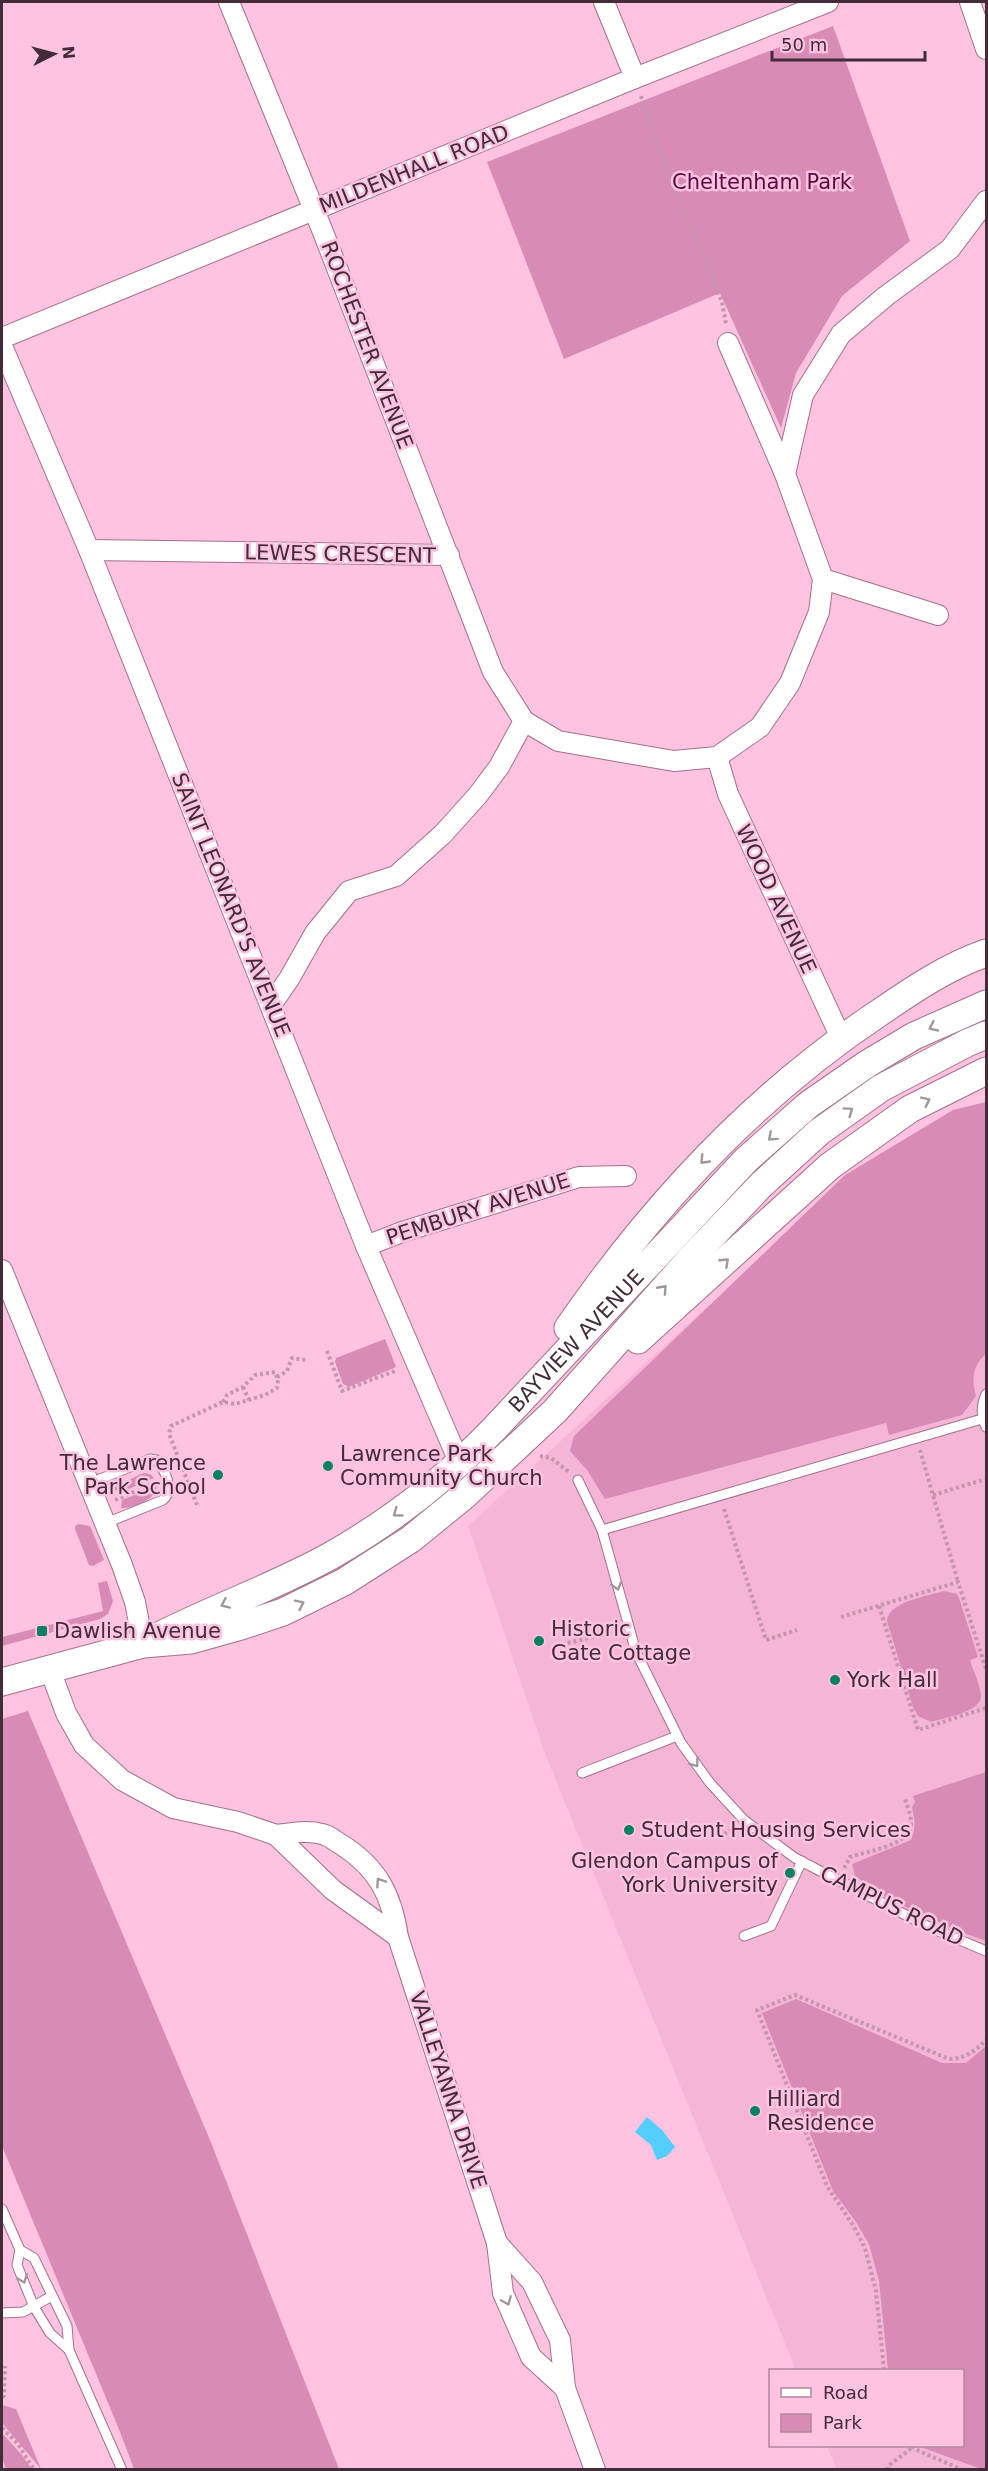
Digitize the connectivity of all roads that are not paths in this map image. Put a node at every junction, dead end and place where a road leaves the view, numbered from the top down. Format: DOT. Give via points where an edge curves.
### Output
graph roads {
  1 [pos="229,2"];
  2 [pos="604,2"];
  3 [pos="828,2"];
  4 [pos="970,2"];
  5 [pos="987,49"];
  6 [pos="635,78"];
  7 [pos="987,201"];
  8 [pos="314,210"];
  9 [pos="2,338"];
  10 [pos="729,343"];
  11 [pos="2,346"];
  12 [pos="785,474"];
  13 [pos="89,550"];
  14 [pos="449,555"];
  15 [pos="823,579"];
  16 [pos="938,615"];
  17 [pos="524,721"];
  18 [pos="717,757"];
  19 [pos="987,953"];
  20 [pos="987,1004"];
  21 [pos="271,1005"];
  22 [pos="987,1035"];
  23 [pos="841,1038"];
  24 [pos="987,1071"];
  25 [pos="626,1176"];
  26 [pos="366,1246"];
  27 [pos="2,1270"];
  28 [pos="987,1394"];
  29 [pos="517,1404"];
  30 [pos="555,1412"];
  31 [pos="984,1423"];
  32 [pos="460,1464"];
  33 [pos="578,1479"];
  34 [pos="90,1483"];
  35 [pos="103,1514"];
  36 [pos="602,1530"];
  37 [pos="143,1644"];
  38 [pos="50,1670"];
  39 [pos="2,1682"];
  40 [pos="677,1736"];
  41 [pos="582,1773"];
  42 [pos="276,1835"];
  43 [pos="802,1861"];
  44 [pos="744,1936"];
  45 [pos="398,1937"];
  46 [pos="987,1952"];
  47 [pos="2,2209"];
  48 [pos="496,2243"];
  49 [pos="20,2250"];
  50 [pos="52,2296"];
  51 [pos="34,2307"];
  52 [pos="2,2313"];
  53 [pos="69,2350"];
  54 [pos="565,2388"];
  55 [pos="122,2469"];
  56 [pos="595,2469"];
  1 -- 8 [label="street, ROCHESTER AVENUE"];
  2 -- 6 [label="street"];
  3 -- 6 [label="street, MILDENHALL ROAD"];
  4 -- 5 [label="street"];
  6 -- 8 [label="street, MILDENHALL ROAD"];
  7 -- 12 [label="street" via="950,249 841,334 803,395"];
  8 -- 9 [label="street, MILDENHALL ROAD"];
  8 -- 14 [label="street, ROCHESTER AVENUE"];
  10 -- 12 [label="street"];
  11 -- 13 [label="street, SAINT LEONARD'S AVENUE"];
  12 -- 15 [label="street"];
  13 -- 14 [label="street, LEWES CRESCENT"];
  13 -- 21 [label="street, SAINT LEONARD'S AVENUE"];
  14 -- 17 [label="street, LEWES CRESCENT" via="493,672"];
  15 -- 16 [label="street"];
  15 -- 18 [label="street" via="819,612 790,683 760,727"];
  17 -- 18 [label="street" via="558,741 643,757 674,761"];
  17 -- 21 [label="street" via="499,767 443,834 396,876 349,891 315,933"];
  18 -- 23 [label="street, WOOD AVENUE" via="728,794"];
  19 -- 23 [label="main road" via="924,982"];
  20 -- 29 [label="main road, BAYVIEW AVENUE, one-way" via="914,1036 808,1105 746,1160"];
  21 -- 26 [label="street, SAINT LEONARD'S AVENUE"];
  30 -- 22 [label="main road, BAYVIEW AVENUE, one-way" via="693,1256 819,1132 881,1088"];
  23 -- 29 [label="main road, one-way" via="733,1130 681,1184 603,1278"];
  30 -- 24 [label="main road, one-way" via="830,1166 910,1109"];
  25 -- 26 [label="street, PEMBURY AVENUE" via="579,1177"];
  26 -- 32 [label="street, SAINT LEONARD'S AVENUE"];
  27 -- 34 [label="street"];
  28 -- 31 [label="lane" via="983,1401"];
  29 -- 32 [label="main road, BAYVIEW AVENUE"];
  37 -- 30 [label="main road, BAYVIEW AVENUE, one-way" via="191,1640 242,1626 283,1612 344,1582 411,1539"];
  31 -- 36 [label="lane" via="916,1438"];
  32 -- 37 [label="main road, BAYVIEW AVENUE, one-way" via="377,1527 331,1555"];
  33 -- 36 [label="lane, CAMPUS ROAD"];
  34 -- 35 [label="street"];
  34 -- 35 [label="lane" via="150,1459 160,1465 170,1488 163,1500"];
  35 -- 37 [label="street" via="135,1602"];
  36 -- 40 [label="lane, CAMPUS ROAD, one-way" via="636,1652"];
  37 -- 38 [label="main road, BAYVIEW AVENUE"];
  38 -- 39 [label="main road, BAYVIEW AVENUE"];
  38 -- 42 [label="street, VALLEYANNA DRIVE" via="66,1713 84,1745 122,1780 173,1808"];
  40 -- 41 [label="lane"];
  40 -- 43 [label="lane, CAMPUS ROAD, one-way" via="710,1783 744,1820"];
  42 -- 45 [label="street, VALLEYANNA DRIVE" via="333,1890"];
  45 -- 42 [label="street, VALLEYANNA DRIVE, one-way" via="382,1883 357,1855 324,1834"];
  43 -- 44 [label="lane" via="771,1926"];
  43 -- 46 [label="lane, CAMPUS ROAD" via="931,1928"];
  45 -- 48 [label="street, VALLEYANNA DRIVE"];
  47 -- 49 [label="lane"];
  48 -- 54 [label="street, VALLEYANNA DRIVE" via="532,2282 560,2340"];
  48 -- 54 [label="street, VALLEYANNA DRIVE, one-way" via="503,2293 531,2357"];
  49 -- 50 [label="lane" via="34,2258"];
  49 -- 51 [label="lane, one-way" via="17,2265"];
  50 -- 51 [label="lane"];
  50 -- 53 [label="lane" via="67,2326"];
  51 -- 52 [label="lane"];
  51 -- 53 [label="lane" via="50,2333"];
  53 -- 55 [label="lane"];
  54 -- 56 [label="street, VALLEYANNA DRIVE"];
}
